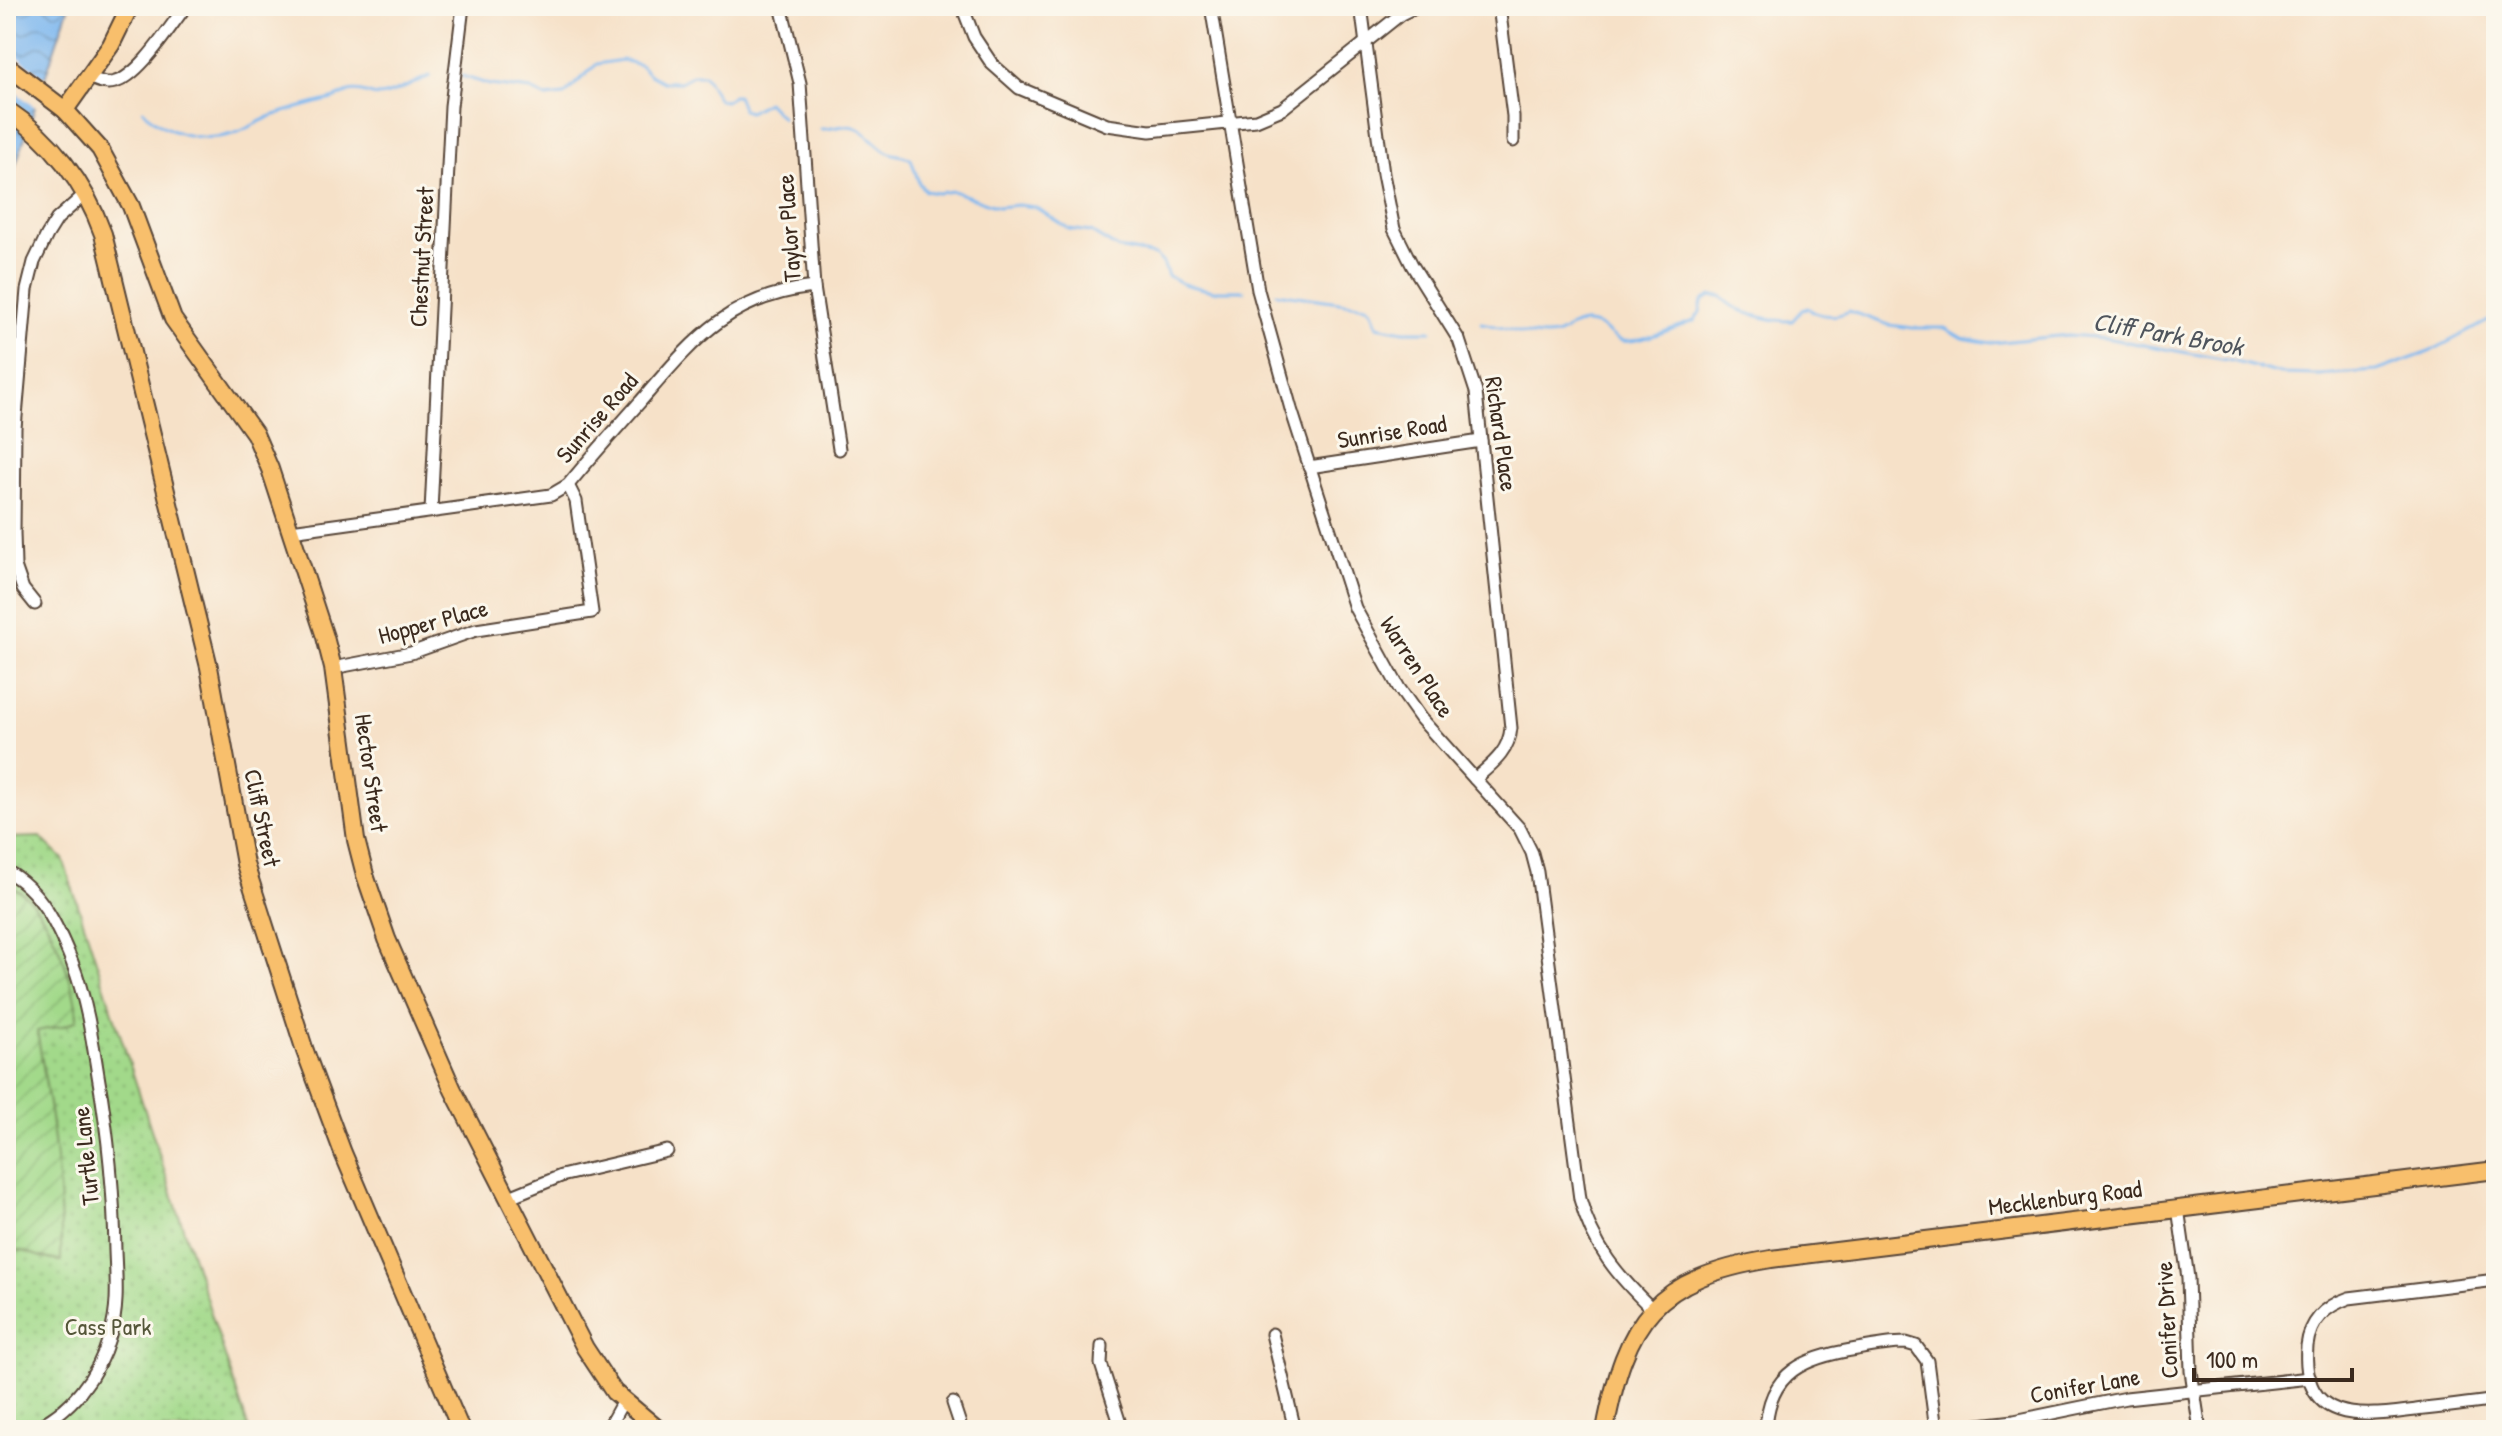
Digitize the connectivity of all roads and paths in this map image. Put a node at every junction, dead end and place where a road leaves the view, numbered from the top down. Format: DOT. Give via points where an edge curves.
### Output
graph roads {
  1 [pos="130,6"];
  2 [pos="186,6"];
  3 [pos="463,6"];
  4 [pos="781,6"];
  5 [pos="962,6"];
  6 [pos="1211,6"];
  7 [pos="1361,6"];
  8 [pos="1417,6"];
  9 [pos="1499,6"];
  10 [pos="1366,41"];
  11 [pos="6,65"];
  12 [pos="90,78"];
  13 [pos="6,109"];
  14 [pos="65,110"];
  15 [pos="1230,124"];
  16 [pos="1513,141"];
  17 [pos="85,194"];
  18 [pos="814,287"];
  19 [pos="1481,441"];
  20 [pos="839,449"];
  21 [pos="1309,467"];
  22 [pos="568,485"];
  23 [pos="431,511"];
  24 [pos="291,531"];
  25 [pos="35,604"];
  26 [pos="333,668"];
  27 [pos="1475,779"];
  28 [pos="6,871"];
  29 [pos="667,1151"];
  30 [pos="2496,1170"];
  31 [pos="507,1198"];
  32 [pos="2178,1208"];
  33 [pos="2496,1280"];
  34 [pos="1652,1309"];
  35 [pos="1272,1334"];
  36 [pos="1102,1346"];
  37 [pos="2310,1378"];
  38 [pos="2194,1393"];
  39 [pos="2496,1400"];
  40 [pos="623,1401"];
  41 [pos="953,1403"];
  42 [pos="31,1430"];
  43 [pos="461,1430"];
  44 [pos="607,1430"];
  45 [pos="659,1430"];
  46 [pos="962,1430"];
  47 [pos="1122,1430"];
  48 [pos="1295,1430"];
  49 [pos="1605,1430"];
  50 [pos="1766,1430"];
  51 [pos="1936,1430"];
  52 [pos="2200,1430"];
  1 -- 12 [label="main road"];
  2 -- 12 [label="street" via="131,74 113,83"];
  3 -- 23 [label="street, Chestnut Street" via="451,106"];
  4 -- 18 [label="street, Taylor Place" via="804,107"];
  5 -- 15 [label="street" via="974,37 1007,79 1088,119 1150,131"];
  6 -- 15 [label="street, Warren Place"];
  7 -- 10 [label="street, Richard Place"];
  8 -- 10 [label="street"];
  9 -- 16 [label="street"];
  10 -- 15 [label="street" via="1282,109"];
  10 -- 19 [label="street, Richard Place" via="1394,229 1464,350 1476,392"];
  11 -- 14 [label="main road, Hector Street"];
  12 -- 14 [label="main road"];
  13 -- 17 [label="main road, Cliff Street" via="45,140"];
  14 -- 24 [label="main road, Hector Street" via="114,171 173,319 255,434"];
  15 -- 21 [label="street, Warren Place" via="1258,290"];
  17 -- 25 [label="street" via="47,235 27,290 15,428 14,532 15,566"];
  17 -- 43 [label="main road, Cliff Street" via="103,234 153,431 209,667 236,824 257,906 343,1153"];
  18 -- 20 [label="street, Taylor Place"];
  18 -- 22 [label="street, Sunrise Road" via="759,299 708,328"];
  19 -- 21 [label="street, Sunrise Road"];
  19 -- 27 [label="street, Richard Place" via="1511,728 1502,753"];
  21 -- 27 [label="street, Warren Place" via="1351,596 1373,644 1421,719"];
  22 -- 23 [label="street, Sunrise Road" via="551,495"];
  22 -- 26 [label="street, Hopper Place" via="576,501 592,612 476,630 411,653"];
  23 -- 24 [label="street, Sunrise Road"];
  24 -- 26 [label="main road, Hector Street"];
  26 -- 31 [label="main road, Hector Street" via="351,812 371,896 410,997"];
  27 -- 34 [label="street, Warren Place" via="1520,829 1535,863 1587,1224 1613,1267"];
  28 -- 42 [label="street, Turtle Lane" via="45,906 76,972 103,1101 115,1228 115,1309 104,1355 79,1395"];
  29 -- 31 [label="street" via="561,1176"];
  30 -- 32 [label="main road, Mecklenburg Road"];
  31 -- 40 [label="main road, Hector Street" via="585,1348"];
  32 -- 34 [label="main road, Mecklenburg Road" via="1743,1263 1692,1281"];
  32 -- 38 [label="street, Conifer Drive"];
  33 -- 37 [label="street" via="2338,1302 2315,1320 2310,1332"];
  34 -- 49 [label="main road" via="1619,1365"];
  35 -- 48 [label="street"];
  36 -- 47 [label="street" via="1101,1364"];
  37 -- 38 [label="street, Conifer Lane"];
  37 -- 39 [label="street" via="2327,1404 2357,1416"];
  38 -- 51 [label="street, Conifer Lane" via="2126,1398 2014,1421"];
  38 -- 52 [label="street, Conifer Drive"];
  40 -- 44 [label="street"];
  40 -- 45 [label="main road, Hector Street"];
  41 -- 46 [label="street"];
  50 -- 51 [label="street" via="1779,1384 1809,1359 1906,1343 1916,1346 1927,1361"];
}
